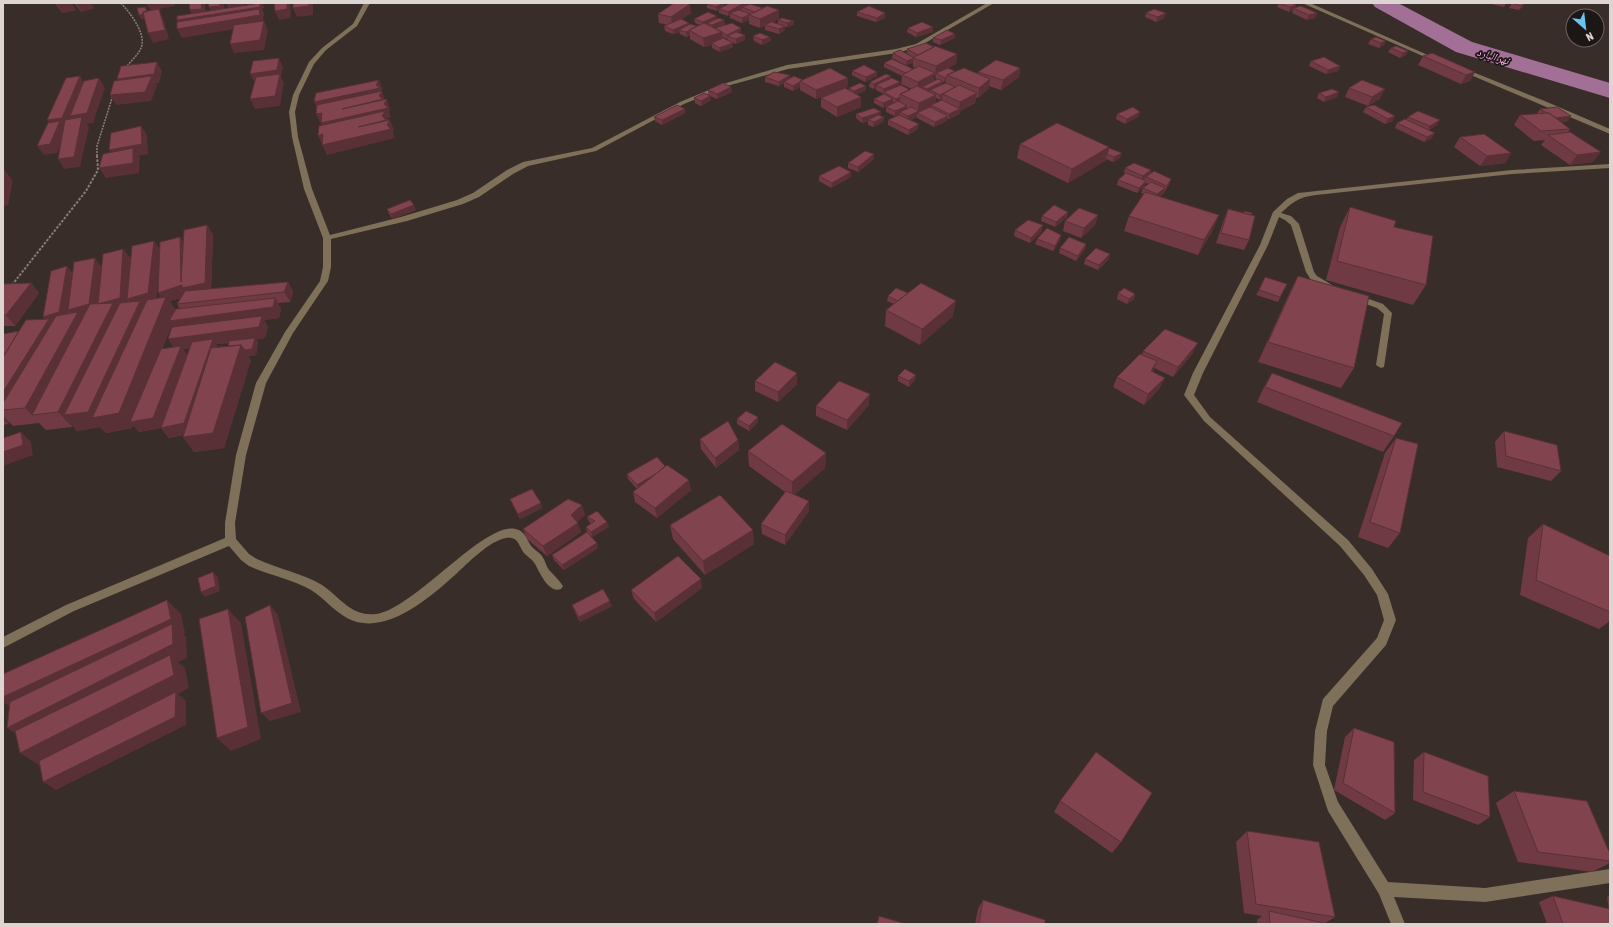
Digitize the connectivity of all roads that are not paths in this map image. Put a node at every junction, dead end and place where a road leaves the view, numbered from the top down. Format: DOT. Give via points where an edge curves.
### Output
graph roads {
  1 [pos="367,3"];
  2 [pos="991,3"];
  3 [pos="1305,3"];
  4 [pos="1446,64"];
  5 [pos="1453,66"];
  6 [pos="1610,132"];
  7 [pos="1610,166"];
  8 [pos="1277,214"];
  9 [pos="326,238"];
  10 [pos="1381,365"];
  11 [pos="231,540"];
  12 [pos="557,586"];
  13 [pos="3,643"];
  14 [pos="1610,876"];
  15 [pos="1384,889"];
  16 [pos="1398,924"];
  1 -- 9 [label="street" via="355,25 311,63 296,95 292,112 295,137 306,181"];
  2 -- 9 [label="street" via="918,45 891,52 787,68 726,85 682,103 594,150 526,164 460,202"];
  3 -- 4 [label="street"];
  5 -- 6 [label="street"];
  7 -- 8 [label="street" via="1512,172 1301,195 1290,201"];
  8 -- 10 [label="street" via="1295,224 1314,278 1380,306 1388,313"];
  8 -- 15 [label="street" via="1189,395 1207,419 1344,543 1382,594 1390,620 1382,641 1327,703 1320,732 1319,765 1333,806"];
  9 -- 11 [label="street" via="328,251 324,281 289,332 261,383 241,455 230,523"];
  11 -- 12 [label="street" via="235,550 242,557 254,564 310,584 353,616 363,619 376,620 408,605 482,545 502,533 515,533 523,539 528,550"];
  11 -- 13 [label="street" via="70,608"];
  14 -- 15 [label="street" via="1485,895"];
  15 -- 16 [label="street"];
}
